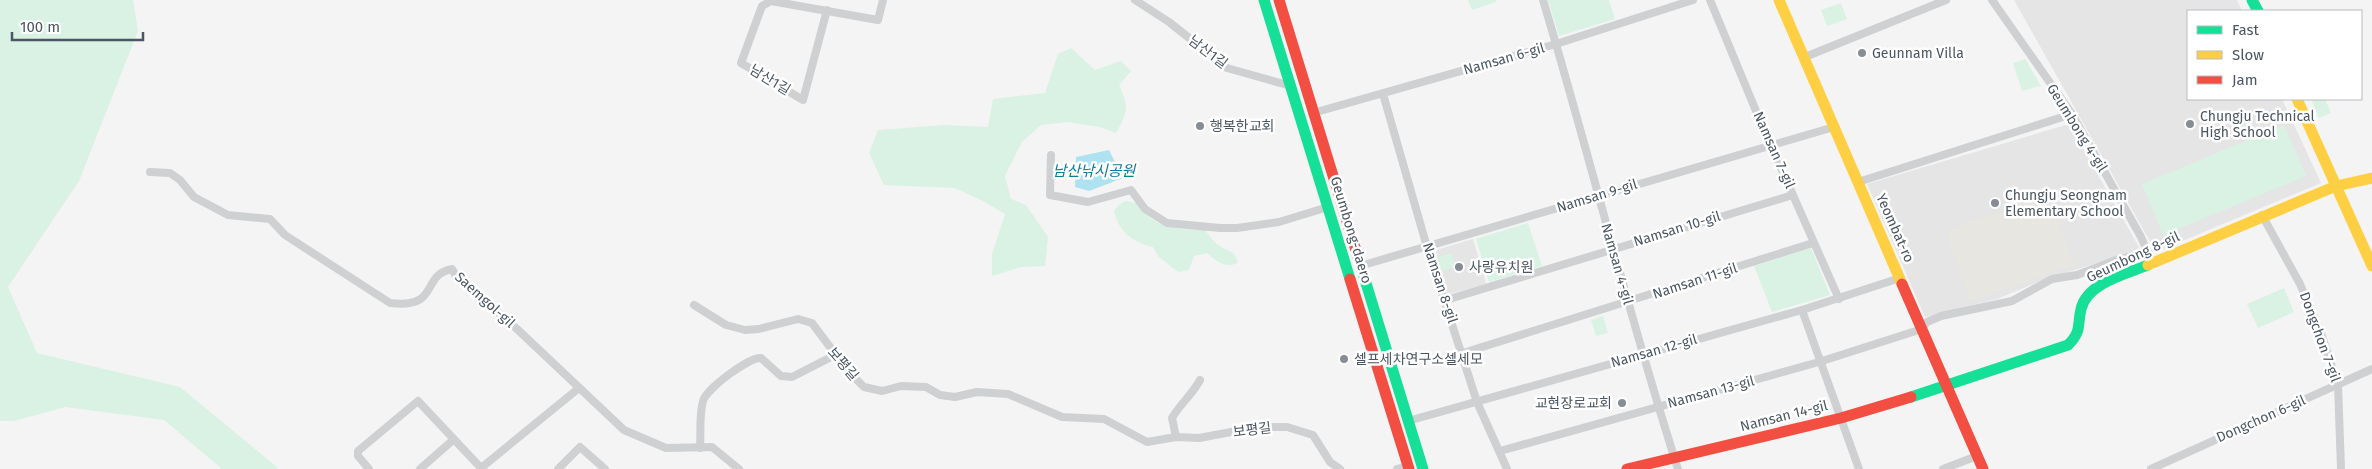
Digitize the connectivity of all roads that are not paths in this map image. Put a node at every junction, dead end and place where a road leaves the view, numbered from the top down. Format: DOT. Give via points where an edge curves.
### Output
graph roads {
  1 [pos="883,0"];
  2 [pos="1135,0"];
  3 [pos="1264,0"];
  4 [pos="1279,0"];
  5 [pos="1542,0"];
  6 [pos="1693,0"];
  7 [pos="1710,0"];
  8 [pos="1779,0"];
  9 [pos="1946,0"];
  10 [pos="1992,0"];
  11 [pos="827,10"];
  12 [pos="1556,44"];
  13 [pos="1805,57"];
  14 [pos="1291,86"];
  15 [pos="1384,94"];
  16 [pos="2297,100"];
  17 [pos="1313,113"];
  18 [pos="2072,114"];
  19 [pos="1834,127"];
  20 [pos="1772,144"];
  21 [pos="1051,155"];
  22 [pos="150,172"];
  23 [pos="2372,178"];
  24 [pos="1858,182"];
  25 [pos="2336,186"];
  26 [pos="1794,195"];
  27 [pos="1599,196"];
  28 [pos="1328,207"];
  29 [pos="2262,216"];
  30 [pos="1813,243"];
  31 [pos="1427,247"];
  32 [pos="1612,248"];
  33 [pos="2150,257"];
  34 [pos="1360,266"];
  35 [pos="2372,266"];
  36 [pos="1900,278"];
  37 [pos="1839,299"];
  38 [pos="1446,300"];
  39 [pos="1628,302"];
  40 [pos="694,305"];
  41 [pos="1802,310"];
  42 [pos="1922,329"];
  43 [pos="1462,353"];
  44 [pos="1642,353"];
  45 [pos="835,355"];
  46 [pos="1820,362"];
  47 [pos="2372,369"];
  48 [pos="1200,380"];
  49 [pos="2338,385"];
  50 [pos="1946,387"];
  51 [pos="579,388"];
  52 [pos="1477,402"];
  53 [pos="1659,406"];
  54 [pos="1841,418"];
  55 [pos="1408,421"];
  56 [pos="1176,437"];
  57 [pos="453,440"];
  58 [pos="700,448"];
  59 [pos="1500,451"];
  60 [pos="1977,456"];
  61 [pos="1676,463"];
  62 [pos="1405,468"];
  63 [pos="369,469"];
  64 [pos="420,469"];
  65 [pos="558,469"];
  66 [pos="606,469"];
  67 [pos="739,469"];
  68 [pos="1340,469"];
  69 [pos="1422,469"];
  70 [pos="1507,469"];
  71 [pos="1626,469"];
  72 [pos="1859,469"];
  73 [pos="1943,469"];
  74 [pos="1983,469"];
  75 [pos="2151,469"];
  76 [pos="2341,469"];
  1 -- 11 [label="street, 남산1길" via="878,20"];
  2 -- 14 [label="street, 남산1길" via="1169,22 1227,68"];
  3 -- 14 [label="street, Geumbong-daero"];
  4 -- 17 [label="street, Geumbong-daero"];
  5 -- 12 [label="street, Namsan 4-gil"];
  6 -- 12 [label="street, Namsan 6-gil"];
  7 -- 20 [label="street, Namsan 7-gil"];
  8 -- 13 [label="street, Yeombat-ro"];
  9 -- 13 [label="street"];
  10 -- 18 [label="street, Geumbong 4-gil"];
  11 -- 11 [label="street, 남산1길" via="772,1 762,6 741,63 803,100"];
  12 -- 15 [label="street, Namsan 6-gil"];
  12 -- 27 [label="street, Namsan 4-gil"];
  13 -- 19 [label="street, Yeombat-ro"];
  14 -- 28 [label="street, Geumbong-daero"];
  15 -- 17 [label="street, Namsan 6-gil"];
  15 -- 31 [label="street, Namsan 8-gil"];
  16 -- 25 [label="street"];
  17 -- 34 [label="street, Geumbong-daero"];
  18 -- 24 [label="street"];
  18 -- 33 [label="street, Geumbong 4-gil"];
  19 -- 20 [label="street, Namsan 9-gil"];
  19 -- 24 [label="street, Yeombat-ro"];
  20 -- 26 [label="street, Namsan 7-gil"];
  20 -- 27 [label="street, Namsan 9-gil"];
  21 -- 28 [label="street" via="1050,195 1088,202 1131,190 1145,209 1167,223 1237,228 1279,222"];
  22 -- 51 [label="street, Saemgol-gil" via="170,172 194,198 228,215 270,220 285,235 390,303 404,305 425,297 434,278 442,271 452,269 457,278"];
  23 -- 25 [label="street, Geumbong 8-gil"];
  24 -- 36 [label="street, Yeombat-ro"];
  25 -- 29 [label="street, Geumbong 8-gil"];
  25 -- 35 [label="street"];
  26 -- 30 [label="street, Namsan 7-gil"];
  26 -- 32 [label="street, Namsan 10-gil"];
  27 -- 31 [label="street, Namsan 9-gil"];
  27 -- 32 [label="street, Namsan 4-gil"];
  28 -- 62 [label="street, Geumbong-daero"];
  29 -- 33 [label="street, Geumbong 8-gil"];
  29 -- 49 [label="street, Dongchon 7-gil" via="2300,284"];
  30 -- 37 [label="street, Namsan 7-gil"];
  30 -- 39 [label="street, Namsan 11-gil"];
  31 -- 34 [label="street, Namsan 9-gil"];
  31 -- 38 [label="street, Namsan 8-gil"];
  32 -- 38 [label="street, Namsan 10-gil"];
  32 -- 39 [label="street, Namsan 4-gil"];
  33 -- 42 [label="street, Namsan 13-gil" via="2116,260 2077,275 2052,279 2012,301 1941,316 1927,322"];
  33 -- 50 [label="street, Geumbong 8-gil" via="2091,291 2080,304 2080,332 2068,345"];
  34 -- 55 [label="street, Geumbong-daero"];
  36 -- 37 [label="street, Namsan 12-gil"];
  36 -- 42 [label="street, Yeombat-ro"];
  37 -- 41 [label="street, Namsan 12-gil"];
  38 -- 43 [label="street, Namsan 8-gil"];
  39 -- 43 [label="street, Namsan 11-gil"];
  39 -- 44 [label="street, Namsan 4-gil"];
  40 -- 45 [label="street, 보평길" via="726,325 745,330 798,319 812,323"];
  41 -- 44 [label="street, Namsan 12-gil"];
  41 -- 46 [label="street"];
  42 -- 46 [label="street, Namsan 13-gil"];
  42 -- 50 [label="street, Yeombat-ro"];
  43 -- 52 [label="street, Namsan 8-gil"];
  44 -- 52 [label="street, Namsan 12-gil"];
  44 -- 53 [label="street, Namsan 4-gil"];
  45 -- 56 [label="street, 보평길" via="864,387 882,390 901,386 926,387 940,395 955,397 978,392 1008,394 1062,417 1104,419 1147,442"];
  45 -- 58 [label="street" via="792,378 781,376 761,358 738,368 703,400"];
  46 -- 53 [label="street, Namsan 13-gil"];
  46 -- 54 [label="street"];
  47 -- 49 [label="street, Dongchon 6-gil"];
  48 -- 56 [label="street" via="1172,418"];
  49 -- 75 [label="street, Dongchon 6-gil"];
  49 -- 76 [label="street, Dongchon 7-gil"];
  50 -- 54 [label="street, Namsan 14-gil"];
  50 -- 60 [label="street, Yeombat-ro"];
  51 -- 57 [label="street" via="484,467 478,467"];
  51 -- 58 [label="street, Saemgol-gil" via="624,430 666,448"];
  52 -- 55 [label="street, Namsan 12-gil"];
  52 -- 59 [label="street, Namsan 8-gil"];
  53 -- 59 [label="street, Namsan 13-gil"];
  53 -- 61 [label="street, Namsan 4-gil"];
  54 -- 61 [label="street, Namsan 14-gil"];
  54 -- 72 [label="street"];
  55 -- 69 [label="street, Geumbong-daero"];
  56 -- 68 [label="street, 보평길" via="1199,438 1258,427 1287,427 1313,435 1330,462"];
  57 -- 63 [label="street" via="418,401 358,451 358,456"];
  57 -- 64 [label="street"];
  58 -- 67 [label="street, Saemgol-gil" via="712,447"];
  59 -- 70 [label="street, Namsan 8-gil"];
  60 -- 73 [label="street"];
  60 -- 74 [label="street, Yeombat-ro"];
  61 -- 71 [label="street, Namsan 14-gil"];
  65 -- 66 [label="street" via="580,447"];
}
